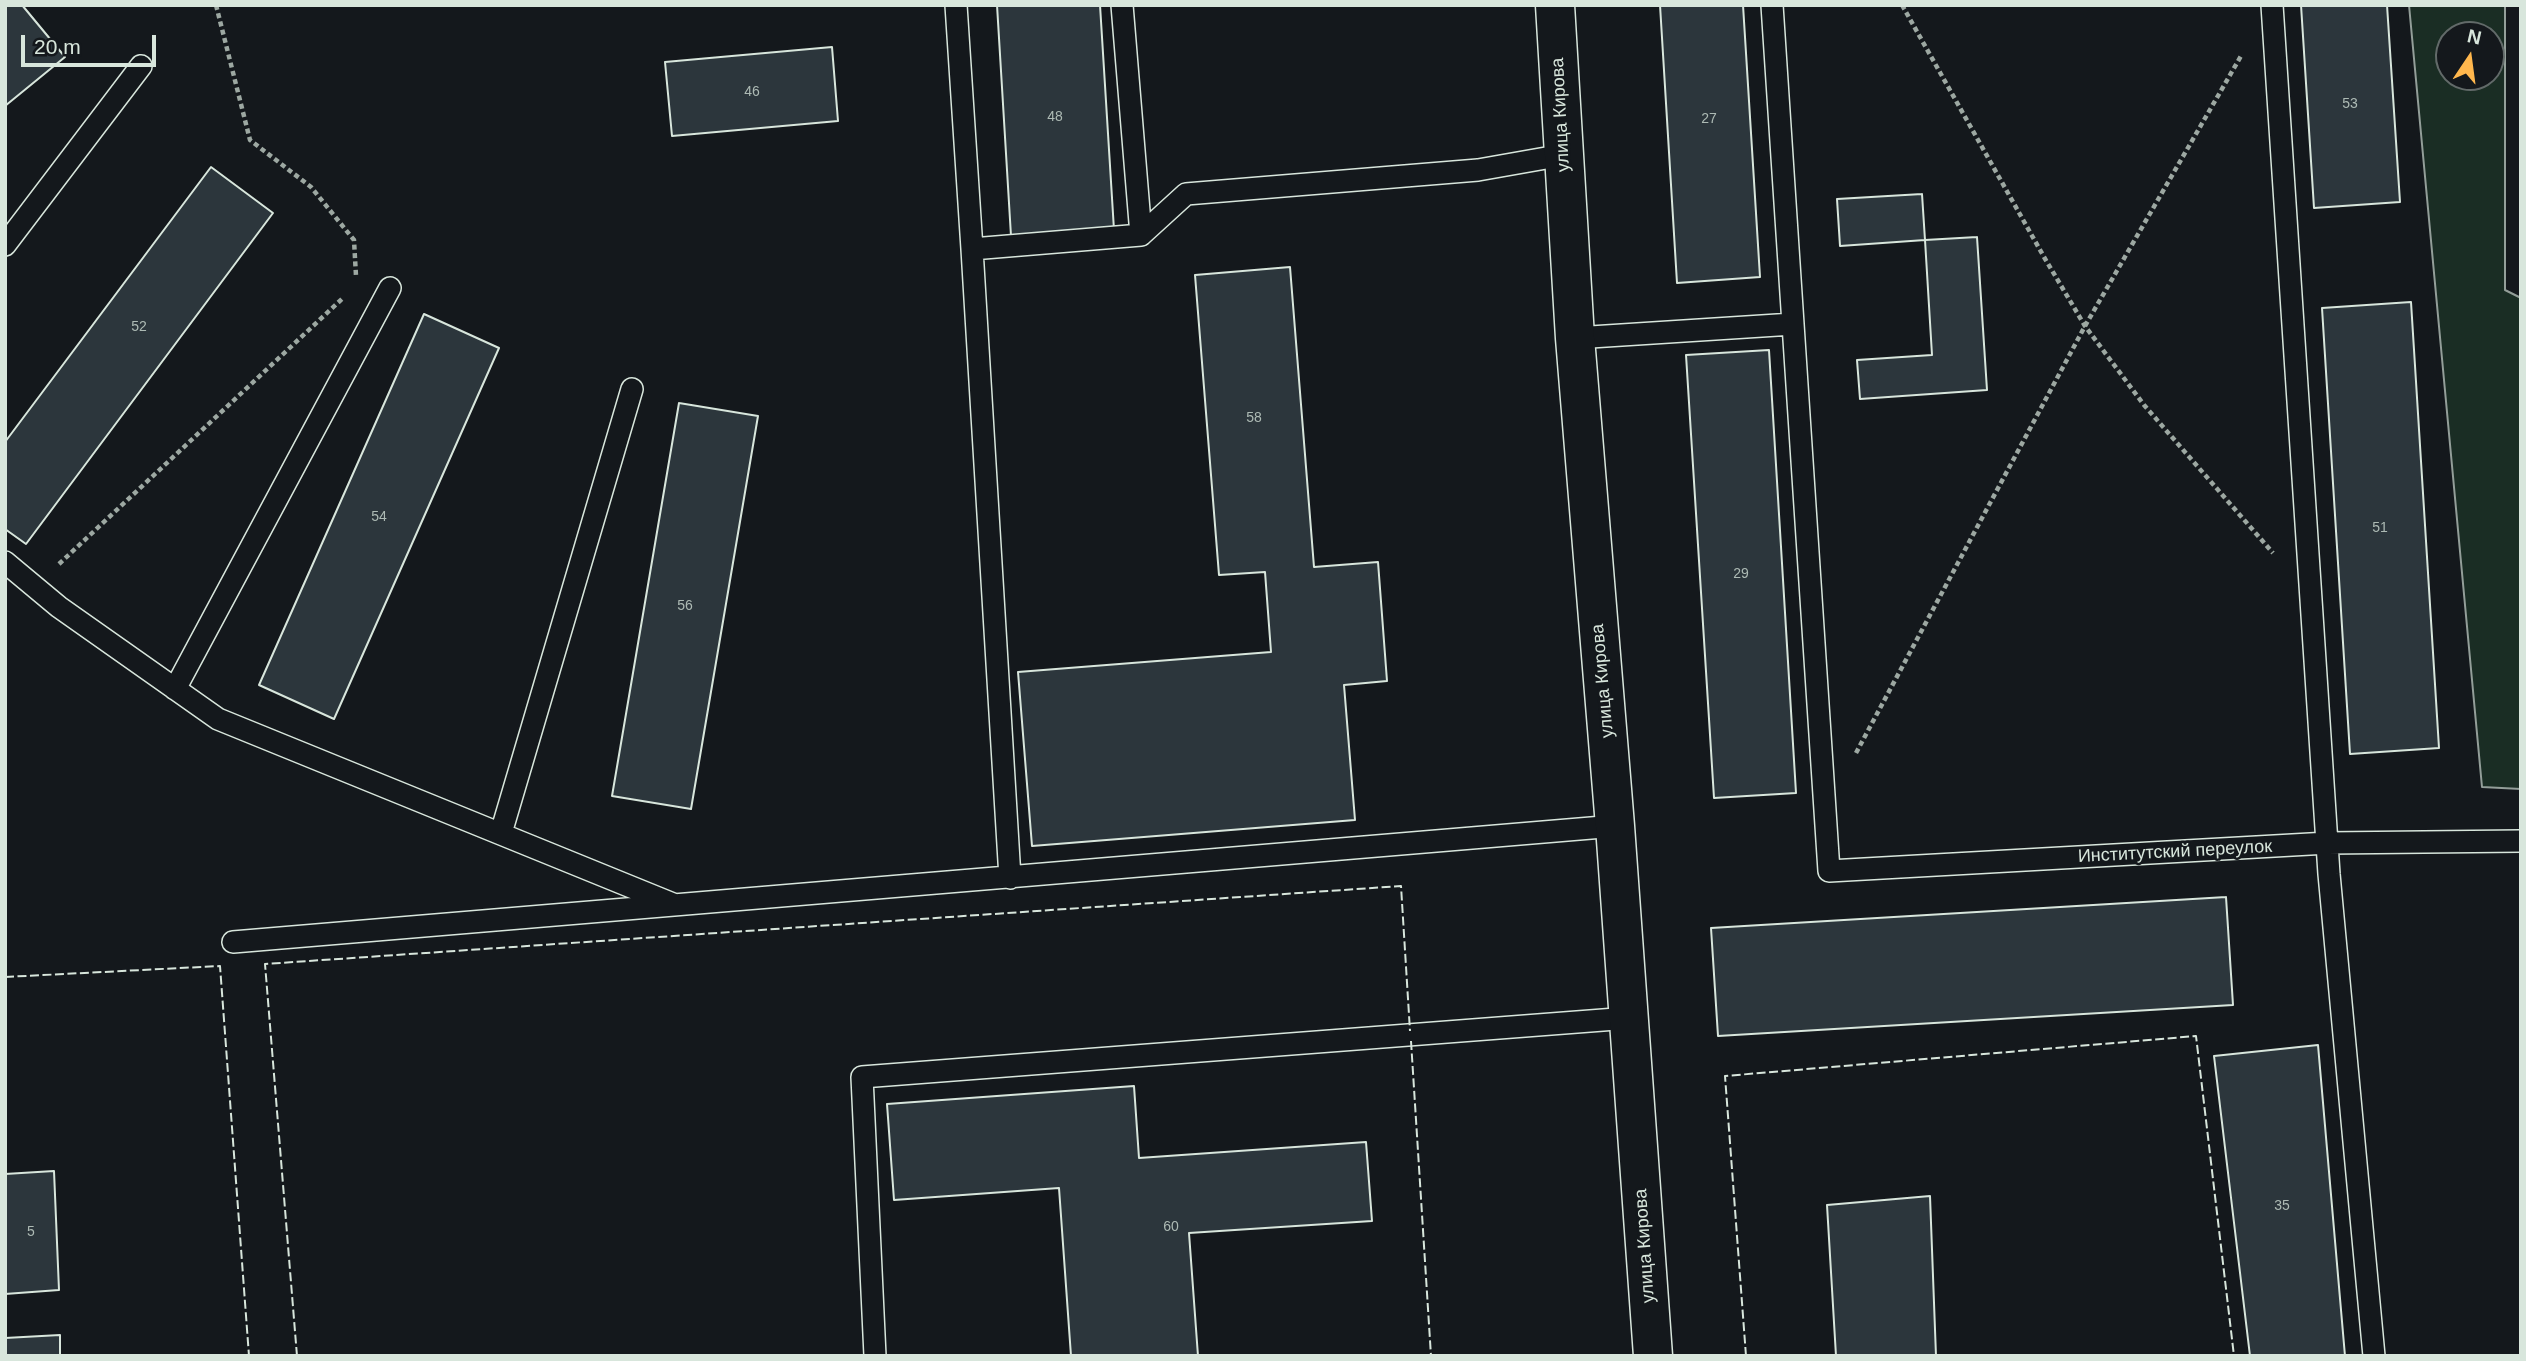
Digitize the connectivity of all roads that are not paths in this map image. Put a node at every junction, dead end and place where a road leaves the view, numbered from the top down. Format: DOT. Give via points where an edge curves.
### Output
graph roads {
  1 [pos="956,5"];
  2 [pos="1122,5"];
  3 [pos="1555,5"];
  4 [pos="1772,5"];
  5 [pos="2272,5"];
  6 [pos="141,66"];
  7 [pos="1563,155"];
  8 [pos="1141,235"];
  9 [pos="5,245"];
  10 [pos="972,248"];
  11 [pos="390,288"];
  12 [pos="1793,324"];
  13 [pos="1575,338"];
  14 [pos="632,389"];
  15 [pos="5,562"];
  16 [pos="175,689"];
  17 [pos="1615,826"];
  18 [pos="500,833"];
  19 [pos="2521,841"];
  20 [pos="2328,843"];
  21 [pos="1010,878"];
  22 [pos="678,906"];
  23 [pos="233,942"];
  24 [pos="1629,1018"];
  25 [pos="875,1356"];
  26 [pos="1653,1356"];
  27 [pos="2374,1356"];
  1 -- 10 [label="lane"];
  2 -- 8 [label="lane"];
  3 -- 7 [label="street, улица Кирова"];
  4 -- 12 [label="lane"];
  5 -- 20 [label="lane"];
  6 -- 9 [label="lane"];
  7 -- 8 [label="lane" via="1478,170 1186,194"];
  7 -- 13 [label="street, улица Кирова"];
  8 -- 10 [label="lane"];
  10 -- 21 [label="lane"];
  11 -- 16 [label="lane"];
  12 -- 13 [label="lane"];
  12 -- 20 [label="lane, Институтский переулок" via="1829,871"];
  13 -- 17 [label="street, улица Кирова"];
  14 -- 18 [label="lane"];
  15 -- 16 [label="lane"];
  16 -- 18 [label="lane" via="218,719"];
  17 -- 21 [label="lane"];
  17 -- 24 [label="street, улица Кирова"];
  18 -- 22 [label="lane"];
  19 -- 20 [label="lane, Институтский переулок"];
  20 -- 27 [label="lane"];
  21 -- 22 [label="lane"];
  22 -- 23 [label="lane"];
  24 -- 25 [label="lane" via="862,1077"];
  24 -- 26 [label="street, улица Кирова"];
}
